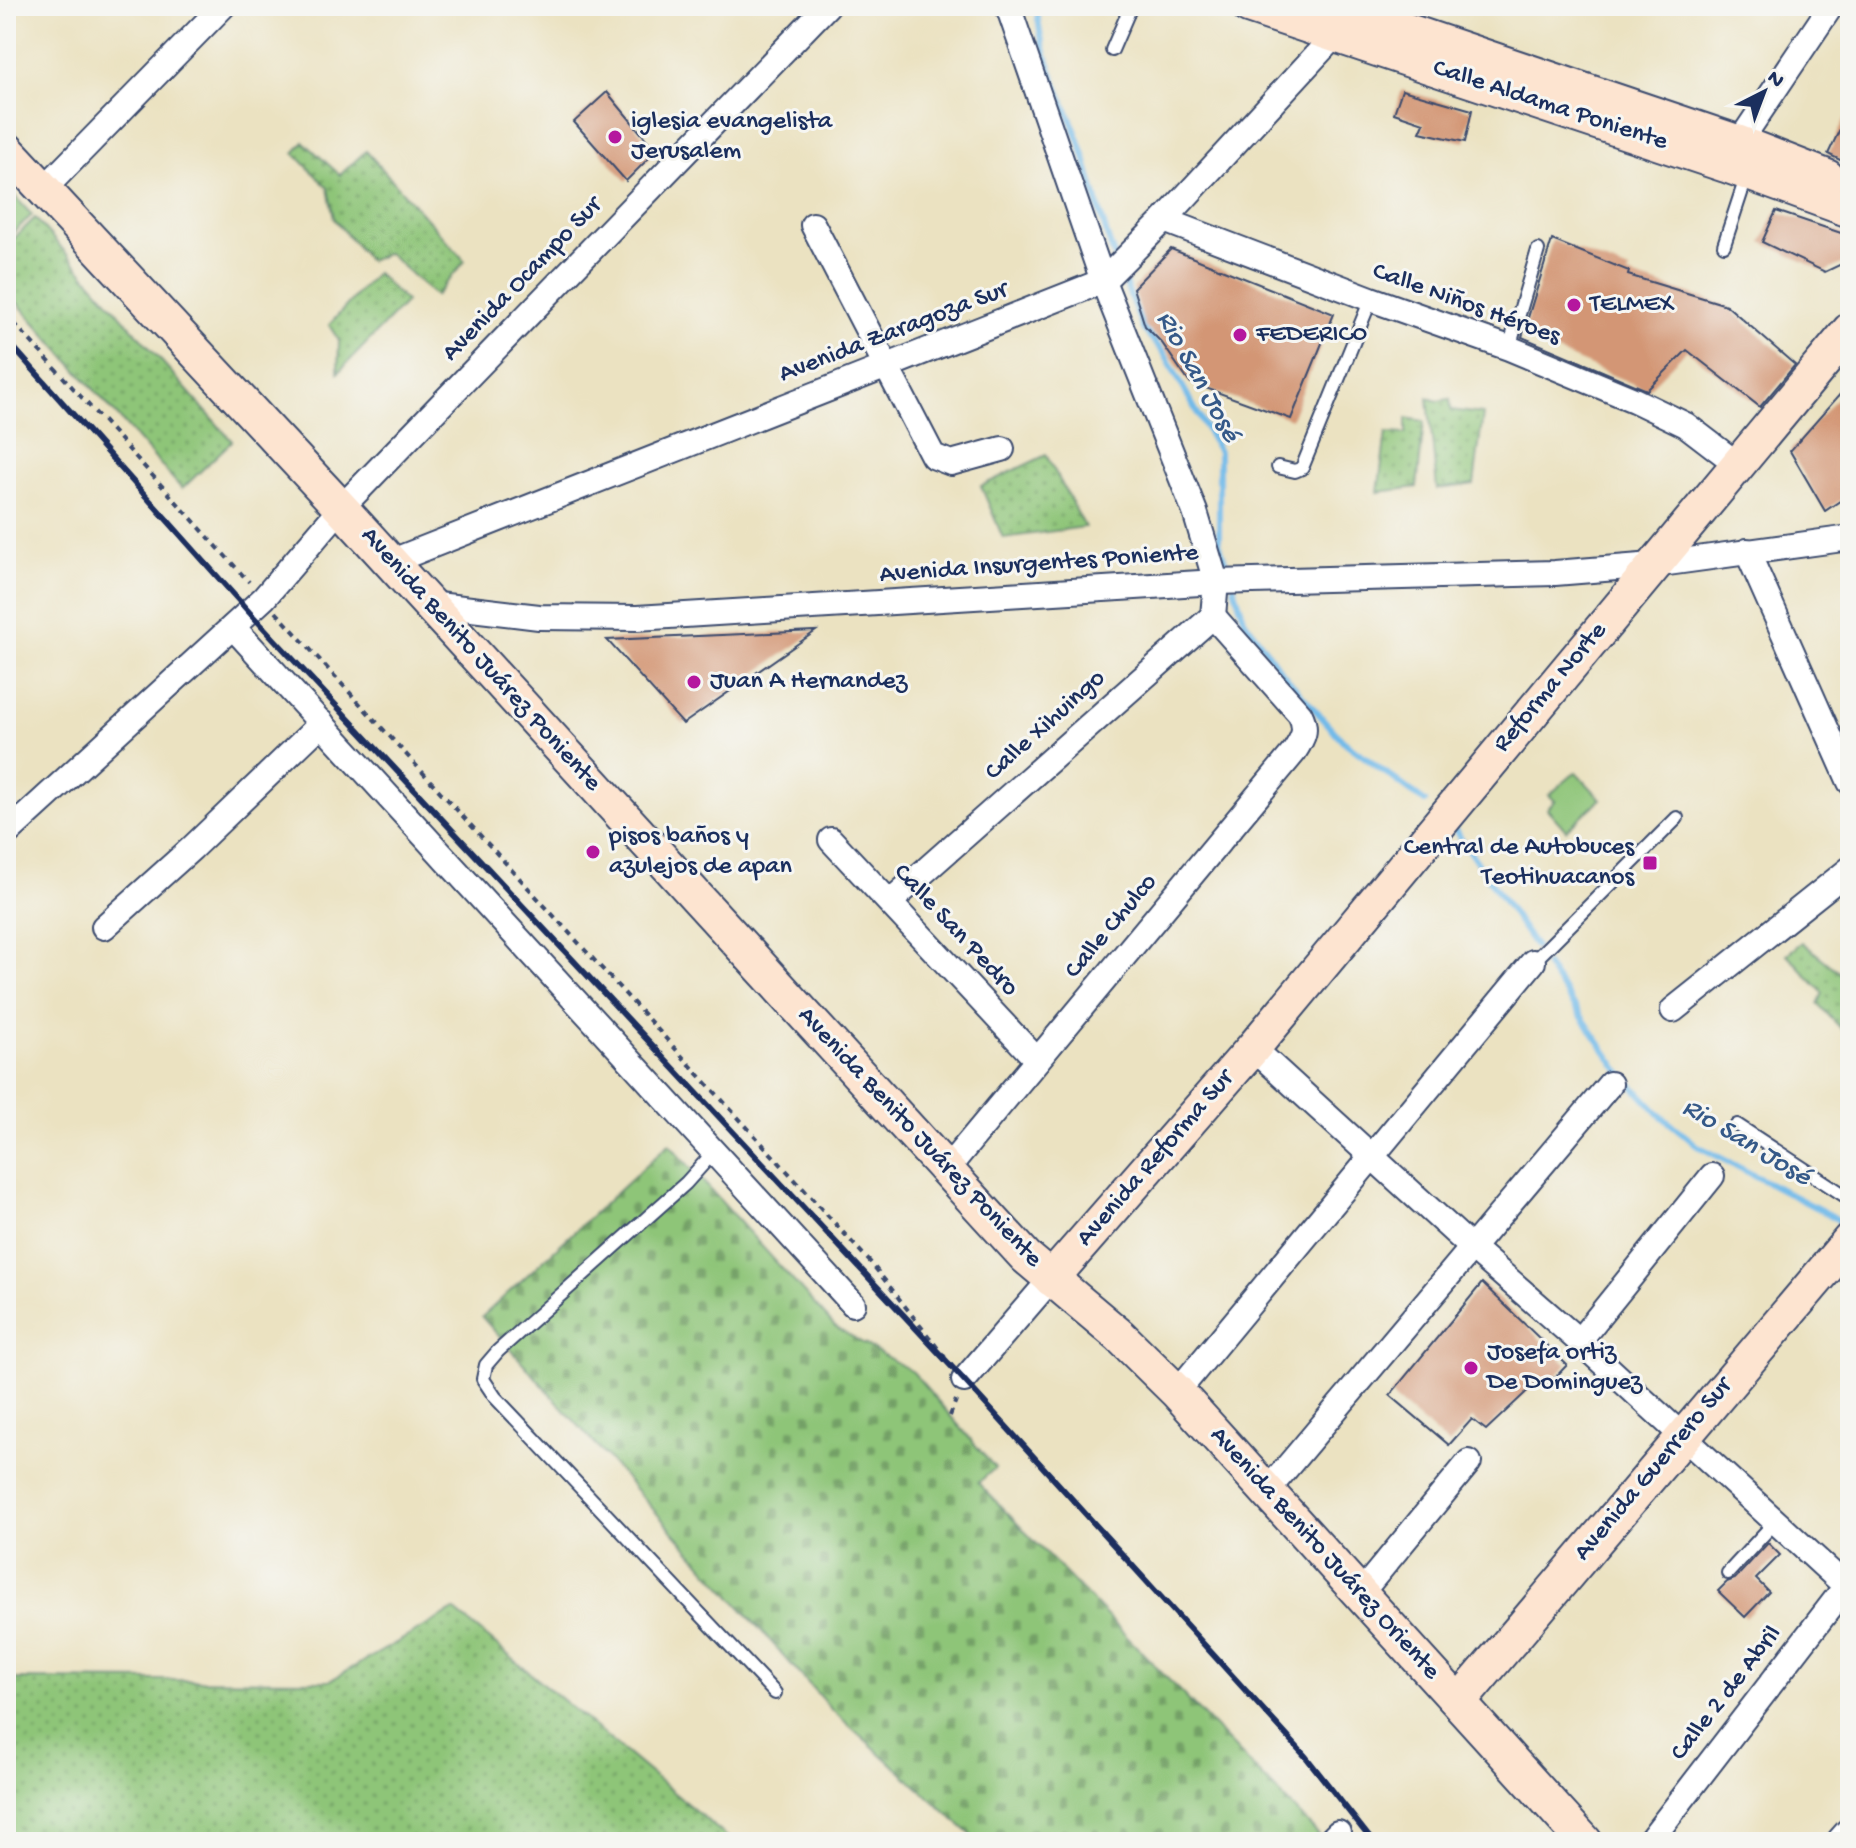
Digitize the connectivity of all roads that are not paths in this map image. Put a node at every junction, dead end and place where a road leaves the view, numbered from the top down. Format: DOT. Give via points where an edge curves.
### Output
graph roads {
  1 [pos="223,6"];
  2 [pos="827,6"];
  3 [pos="1008,6"];
  4 [pos="1131,6"];
  5 [pos="1248,6"];
  6 [pos="1819,10"];
  7 [pos="1346,15"];
  8 [pos="1112,50"];
  9 [pos="6,149"];
  10 [pos="1737,160"];
  11 [pos="1850,186"];
  12 [pos="44,189"];
  13 [pos="1850,210"];
  14 [pos="1164,220"];
  15 [pos="813,225"];
  16 [pos="1724,245"];
  17 [pos="1538,250"];
  18 [pos="1109,276"];
  19 [pos="1371,299"];
  20 [pos="1850,330"];
  21 [pos="1509,348"];
  22 [pos="887,366"];
  23 [pos="1002,449"];
  24 [pos="1737,464"];
  25 [pos="1278,467"];
  26 [pos="341,508"];
  27 [pos="1850,538"];
  28 [pos="1747,551"];
  29 [pos="390,562"];
  30 [pos="1653,565"];
  31 [pos="1219,582"];
  32 [pos="429,604"];
  33 [pos="1213,616"];
  34 [pos="233,627"];
  35 [pos="322,723"];
  36 [pos="1850,782"];
  37 [pos="1677,818"];
  38 [pos="6,834"];
  39 [pos="831,840"];
  40 [pos="1850,869"];
  41 [pos="891,901"];
  42 [pos="104,927"];
  43 [pos="1533,962"];
  44 [pos="1673,1010"];
  45 [pos="1253,1048"];
  46 [pos="1037,1060"];
  47 [pos="1610,1084"];
  48 [pos="1737,1125"];
  49 [pos="713,1153"];
  50 [pos="1371,1156"];
  51 [pos="946,1170"];
  52 [pos="1712,1176"];
  53 [pos="1850,1199"];
  54 [pos="1850,1240"];
  55 [pos="1471,1247"];
  56 [pos="1051,1279"];
  57 [pos="853,1304"];
  58 [pos="1579,1341"];
  59 [pos="964,1380"];
  60 [pos="1177,1392"];
  61 [pos="1682,1436"];
  62 [pos="1469,1462"];
  63 [pos="1267,1491"];
  64 [pos="1776,1521"];
  65 [pos="1728,1573"];
  66 [pos="1849,1586"];
  67 [pos="1360,1594"];
  68 [pos="775,1693"];
  69 [pos="1459,1702"];
  70 [pos="1850,1833"];
  71 [pos="1585,1842"];
  72 [pos="1649,1842"];
  73 [pos="1842,1842"];
  1 -- 12 [label="street"];
  2 -- 26 [label="street, Avenida Ocampo Sur"];
  3 -- 18 [label="street"];
  4 -- 8 [label="lane"];
  5 -- 7 [label="main road, Calle Aldama Poniente"];
  6 -- 10 [label="street"];
  7 -- 10 [label="main road, Calle Aldama Poniente"];
  7 -- 14 [label="street, Avenida Zaragoza Sur"];
  9 -- 12 [label="main road, Avenida Benito Juárez Poniente"];
  10 -- 11 [label="main road, Calle Aldama Poniente"];
  10 -- 13 [label="main road, Calle Aldama Poniente"];
  10 -- 16 [label="lane"];
  12 -- 26 [label="main road, Avenida Benito Juárez Poniente"];
  14 -- 18 [label="street, Avenida Zaragoza Sur"];
  14 -- 19 [label="street, Calle Niños Héroes"];
  15 -- 22 [label="street"];
  17 -- 21 [label="lane"];
  18 -- 22 [label="street, Avenida Zaragoza Sur"];
  18 -- 31 [label="street"];
  19 -- 21 [label="street, Calle Niños Héroes"];
  19 -- 25 [label="lane" via="1304,463 1299,470"];
  20 -- 24 [label="main road, Reforma Norte"];
  21 -- 24 [label="street, Calle Niños Héroes" via="1686,425"];
  22 -- 23 [label="street" via="933,456 951,463"];
  22 -- 29 [label="street, Avenida Zaragoza Sur"];
  24 -- 30 [label="main road, Reforma Norte"];
  26 -- 29 [label="main road, Avenida Benito Juárez Poniente"];
  26 -- 34 [label="street, Avenida Ocampo Sur"];
  27 -- 28 [label="street, Avenida Insurgentes Poniente"];
  28 -- 30 [label="street, Avenida Insurgentes Poniente"];
  28 -- 36 [label="street"];
  29 -- 32 [label="main road, Avenida Benito Juárez Poniente"];
  30 -- 31 [label="street, Avenida Insurgentes Poniente" via="1555,573"];
  30 -- 45 [label="main road, Reforma Norte"];
  31 -- 32 [label="street, Avenida Insurgentes Poniente" via="637,618 539,617"];
  31 -- 33 [label="street"];
  32 -- 51 [label="main road, Avenida Benito Juárez Poniente"];
  33 -- 41 [label="street, Calle Xihuingo"];
  33 -- 46 [label="street, Calle Chulco" via="1300,714 1304,736"];
  34 -- 35 [label="street"];
  34 -- 38 [label="street, Avenida Ocampo Sur"];
  35 -- 42 [label="street"];
  35 -- 49 [label="street"];
  37 -- 43 [label="lane"];
  39 -- 41 [label="street, Calle San Pedro"];
  40 -- 44 [label="street"];
  41 -- 46 [label="street, Calle San Pedro"];
  43 -- 50 [label="street"];
  45 -- 50 [label="street"];
  45 -- 56 [label="main road, Avenida Reforma Sur"];
  46 -- 51 [label="street, Calle Chulco"];
  47 -- 55 [label="street"];
  48 -- 53 [label="lane"];
  49 -- 57 [label="street"];
  49 -- 68 [label="lane" via="498,1351 483,1379"];
  50 -- 55 [label="street"];
  50 -- 60 [label="street"];
  51 -- 56 [label="main road, Avenida Benito Juárez Poniente"];
  52 -- 58 [label="street"];
  54 -- 61 [label="main road, Avenida Guerrero Sur"];
  55 -- 58 [label="street"];
  55 -- 63 [label="street"];
  56 -- 59 [label="street, Avenida Reforma Sur"];
  56 -- 60 [label="main road, Avenida Benito Juárez Oriente"];
  58 -- 61 [label="street"];
  60 -- 63 [label="main road, Avenida Benito Juárez Oriente"];
  61 -- 64 [label="street"];
  61 -- 69 [label="main road, Avenida Guerrero Sur"];
  62 -- 67 [label="street"];
  63 -- 67 [label="main road, Avenida Benito Juárez Oriente"];
  64 -- 65 [label="lane"];
  64 -- 66 [label="street"];
  66 -- 72 [label="street, Calle 2 de Abril"];
  67 -- 69 [label="main road, Avenida Benito Juárez Oriente"];
  69 -- 71 [label="main road, Avenida Benito Juárez Oriente"];
  70 -- 73 [label="street"];
}
